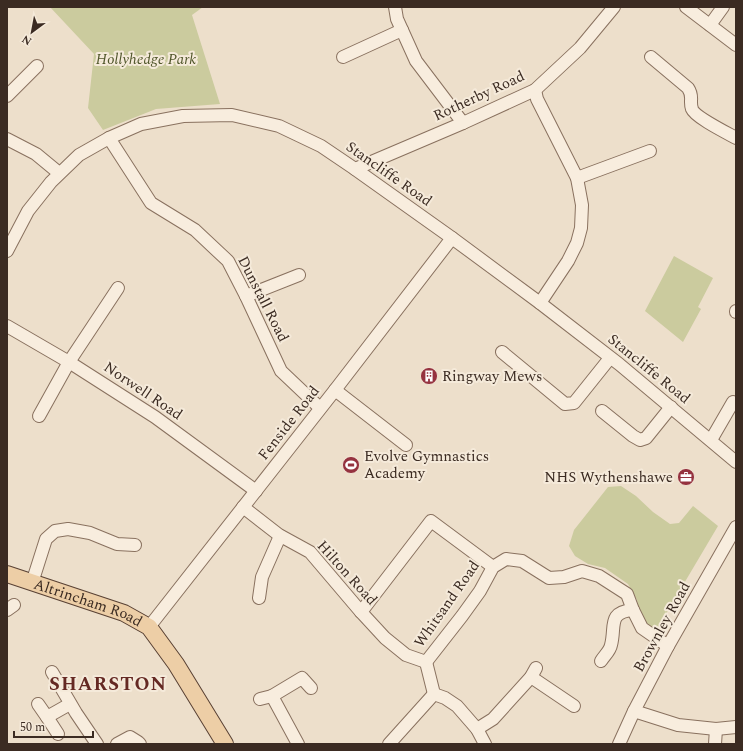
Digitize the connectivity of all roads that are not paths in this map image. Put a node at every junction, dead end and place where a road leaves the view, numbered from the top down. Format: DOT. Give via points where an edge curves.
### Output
graph roads {
  1 [pos="395,7"];
  2 [pos="614,7"];
  3 [pos="686,7"];
  4 [pos="723,7"];
  5 [pos="710,25"];
  6 [pos="402,30"];
  7 [pos="736,45"];
  8 [pos="343,57"];
  9 [pos="650,58"];
  10 [pos="37,66"];
  11 [pos="535,90"];
  12 [pos="7,96"];
  13 [pos="463,123"];
  14 [pos="109,138"];
  15 [pos="736,138"];
  16 [pos="7,139"];
  17 [pos="650,151"];
  18 [pos="355,169"];
  19 [pos="59,173"];
  20 [pos="576,178"];
  21 [pos="452,238"];
  22 [pos="7,251"];
  23 [pos="299,275"];
  24 [pos="118,288"];
  25 [pos="246,296"];
  26 [pos="540,304"];
  27 [pos="7,326"];
  28 [pos="502,352"];
  29 [pos="610,358"];
  30 [pos="69,362"];
  31 [pos="335,390"];
  32 [pos="733,402"];
  33 [pos="671,407"];
  34 [pos="320,408"];
  35 [pos="602,411"];
  36 [pos="39,416"];
  37 [pos="711,440"];
  38 [pos="406,445"];
  39 [pos="736,462"];
  40 [pos="256,491"];
  41 [pos="242,507"];
  42 [pos="736,527"];
  43 [pos="280,536"];
  44 [pos="135,545"];
  45 [pos="493,567"];
  46 [pos="7,574"];
  47 [pos="32,583"];
  48 [pos="259,598"];
  49 [pos="633,610"];
  50 [pos="361,612"];
  51 [pos="149,627"];
  52 [pos="668,646"];
  53 [pos="600,661"];
  54 [pos="426,662"];
  55 [pos="52,672"];
  56 [pos="311,688"];
  57 [pos="434,694"];
  58 [pos="38,704"];
  59 [pos="70,704"];
  60 [pos="574,706"];
  61 [pos="634,711"];
  62 [pos="47,717"];
  63 [pos="736,727"];
  64 [pos="477,729"];
  65 [pos="716,729"];
  66 [pos="58,734"];
  67 [pos="97,744"];
  68 [pos="117,744"];
  69 [pos="140,744"];
  70 [pos="225,744"];
  71 [pos="298,744"];
  72 [pos="389,744"];
  73 [pos="484,744"];
  74 [pos="619,744"];
  75 [pos="715,744"];
  1 -- 6 [label="street"];
  2 -- 11 [label="street, Rotherby Road" via="580,48"];
  3 -- 5 [label="street"];
  4 -- 5 [label="street"];
  5 -- 7 [label="street"];
  6 -- 8 [label="street"];
  6 -- 13 [label="street" via="416,61"];
  9 -- 15 [label="street" via="688,88 692,93 692,110 696,114"];
  10 -- 12 [label="street"];
  11 -- 13 [label="street, Rotherby Road"];
  11 -- 20 [label="street"];
  13 -- 18 [label="street, Rotherby Road"];
  14 -- 18 [label="street, Stancliffe Road" via="148,122 183,116 232,115 279,126 321,146"];
  14 -- 19 [label="street, Stancliffe Road" via="79,155"];
  14 -- 25 [label="street, Dunstall Road" via="152,203 196,230 228,261"];
  16 -- 19 [label="street" via="36,154"];
  17 -- 20 [label="street"];
  18 -- 21 [label="street, Stancliffe Road"];
  19 -- 22 [label="street, Stancliffe Road" via="28,211"];
  20 -- 26 [label="street" via="582,205 581,228 577,243"];
  21 -- 26 [label="street, Stancliffe Road"];
  21 -- 31 [label="street, Fenside Road"];
  23 -- 25 [label="street"];
  24 -- 30 [label="street"];
  25 -- 34 [label="street, Dunstall Road" via="281,372"];
  26 -- 29 [label="street, Stancliffe Road"];
  27 -- 30 [label="street, Norwell Road"];
  28 -- 29 [label="street" via="565,404 574,403"];
  29 -- 33 [label="street, Stancliffe Road"];
  30 -- 36 [label="street"];
  30 -- 40 [label="street, Norwell Road" via="155,417"];
  31 -- 34 [label="street, Fenside Road"];
  31 -- 38 [label="street"];
  32 -- 37 [label="street"];
  33 -- 35 [label="street" via="646,438 640,440"];
  33 -- 37 [label="street, Stancliffe Road"];
  34 -- 40 [label="street, Fenside Road"];
  37 -- 39 [label="street, Stancliffe Road"];
  40 -- 41 [label="street, Fenside Road"];
  41 -- 43 [label="street, Hilton Road"];
  41 -- 51 [label="street, Fenside Road"];
  42 -- 52 [label="street, Brownley Road"];
  43 -- 48 [label="street" via="262,577"];
  43 -- 50 [label="street, Hilton Road" via="310,552"];
  44 -- 47 [label="street" via="117,544 90,533 68,529 55,531 46,539"];
  45 -- 49 [label="street, Whitsand Road" via="506,559 522,561 549,578 564,577 582,571 599,576 628,594"];
  45 -- 50 [label="street" via="431,522"];
  45 -- 54 [label="street, Whitsand Road" via="480,592"];
  46 -- 47 [label="main road, Altrincham Road"];
  47 -- 51 [label="main road, Altrincham Road" via="124,613"];
  49 -- 52 [label="street, Whitsand Road" via="642,628"];
  49 -- 53 [label="street" via="620,612 616,617 611,647"];
  50 -- 54 [label="street, Hilton Road" via="385,638 406,655"];
  51 -- 70 [label="main road, Altrincham Road" via="176,664"];
  52 -- 61 [label="street, Brownley Road"];
  54 -- 57 [label="street"];
  55 -- 59 [label="street"];
  56 -- 71 [label="street" via="304,676 266,698"];
  57 -- 64 [label="street" via="457,706"];
  57 -- 72 [label="street"];
  58 -- 62 [label="street"];
  59 -- 62 [label="street"];
  59 -- 67 [label="street"];
  60 -- 64 [label="street" via="533,673 493,719"];
  61 -- 65 [label="street" via="678,725"];
  61 -- 74 [label="street, Brownley Road"];
  62 -- 66 [label="street"];
  63 -- 65 [label="street"];
  64 -- 73 [label="street"];
  65 -- 75 [label="street"];
  68 -- 69 [label="street" via="130,737"];
}
